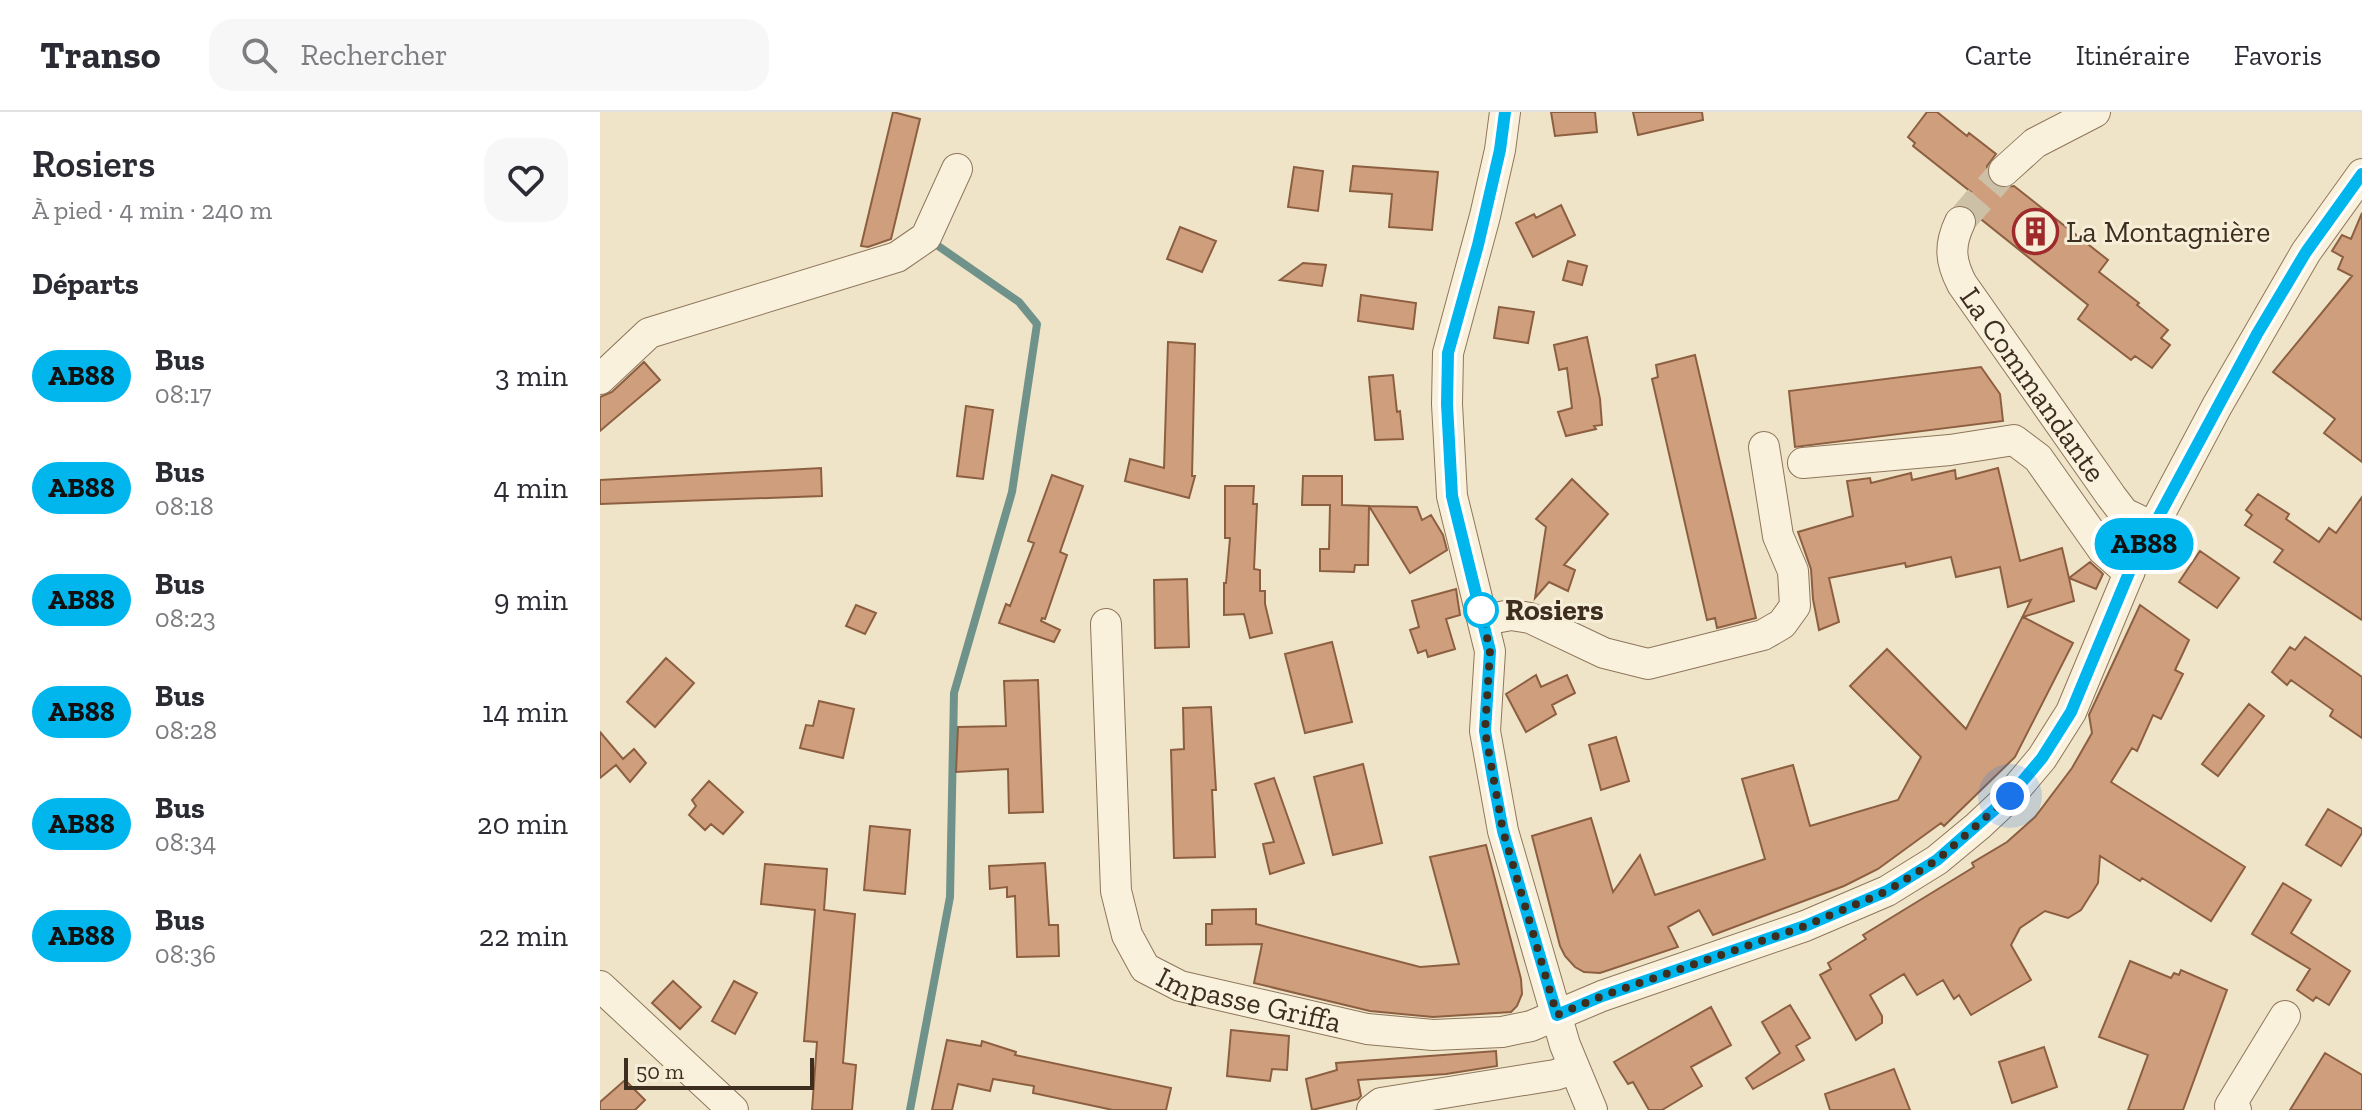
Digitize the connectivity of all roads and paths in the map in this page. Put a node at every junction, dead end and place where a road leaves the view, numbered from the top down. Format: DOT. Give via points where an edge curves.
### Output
graph roads {
  1 [pos="1505,112"];
  2 [pos="2095,112"];
  3 [pos="957,169"];
  4 [pos="2004,171"];
  5 [pos="2362,174"];
  6 [pos="1960,222"];
  7 [pos="600,379"];
  8 [pos="1764,447"];
  9 [pos="1803,463"];
  10 [pos="2153,527"];
  11 [pos="2129,573"];
  12 [pos="1484,620"];
  13 [pos="1106,624"];
  14 [pos="606,1006"];
  15 [pos="1557,1015"];
  16 [pos="2285,1016"];
  17 [pos="1573,1069"];
  18 [pos="733,1110"];
  19 [pos="1372,1110"];
  20 [pos="1592,1110"];
  21 [pos="2236,1110"];
  1 -- 12 [label="street" via="1478,245 1448,353 1452,496"];
  2 -- 4 [label="street" via="2035,143"];
  3 -- 7 [label="street" via="926,237 897,257 649,333"];
  5 -- 10 [label="street, Impasse Griffa" via="2306,252 2257,334"];
  6 -- 10 [label="street, La Commandante" via="1951,257 1962,284 2124,513"];
  8 -- 12 [label="street" via="1778,536 1793,571 1795,606 1782,624 1763,635 1648,664 1604,653 1530,618"];
  9 -- 11 [label="street" via="2014,440 2038,458 2103,550"];
  10 -- 11 [label="street, Impasse Griffa"];
  11 -- 15 [label="street, Impasse Griffa" via="2071,712 2042,758 2010,796 1937,860 1887,891 1805,926"];
  12 -- 15 [label="street" via="1490,651 1485,731 1495,791"];
  13 -- 15 [label="street, Impasse Griffa" via="1116,891 1127,935 1145,968 1180,986 1367,1029 1433,1035 1502,1032"];
  14 -- 18 [label="street"];
  15 -- 17 [label="street"];
  16 -- 21 [label="street" via="2230,1106"];
  17 -- 19 [label="street" via="1381,1103"];
  17 -- 20 [label="street"];
}
